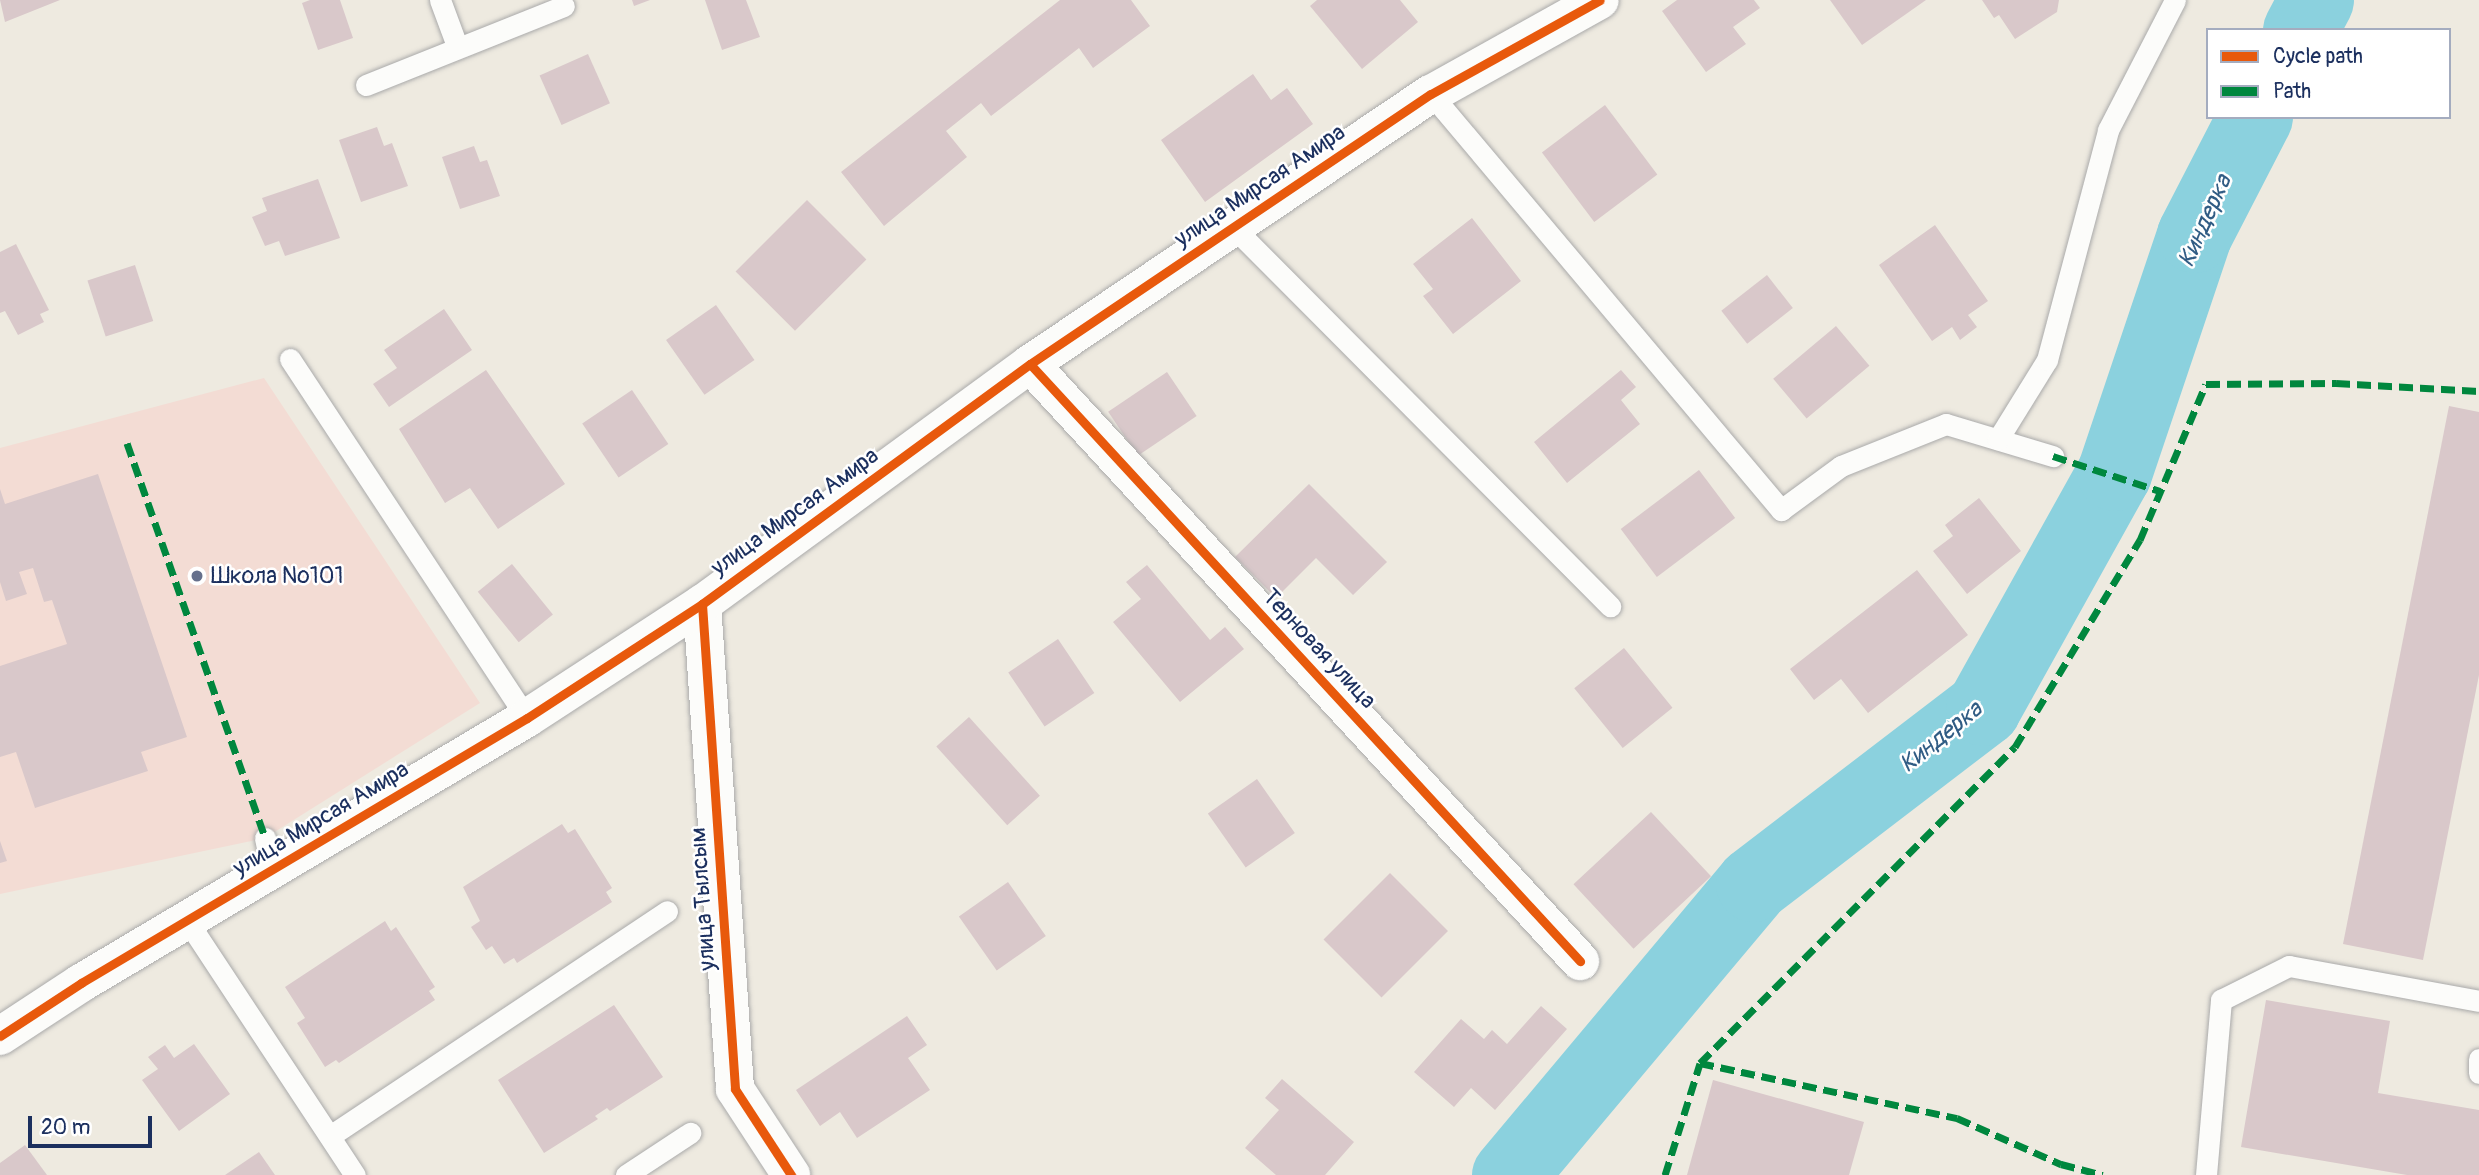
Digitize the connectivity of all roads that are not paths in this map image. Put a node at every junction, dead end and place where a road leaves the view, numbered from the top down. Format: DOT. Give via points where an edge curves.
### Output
graph roads {
  1 [pos="440,0"];
  2 [pos="1600,0"];
  3 [pos="2175,0"];
  4 [pos="564,6"];
  5 [pos="1546,13"];
  6 [pos="457,47"];
  7 [pos="366,85"];
  8 [pos="1432,94"];
  9 [pos="1233,227"];
  10 [pos="290,359"];
  11 [pos="1030,364"];
  12 [pos="1998,439"];
  13 [pos="2053,456"];
  14 [pos="702,604"];
  15 [pos="1610,606"];
  16 [pos="527,718"];
  17 [pos="667,911"];
  18 [pos="188,922"];
  19 [pos="1580,961"];
  20 [pos="2479,1001"];
  21 [pos="0,1036"];
  22 [pos="2479,1059"];
  23 [pos="2479,1073"];
  24 [pos="690,1133"];
  25 [pos="330,1136"];
  26 [pos="355,1175"];
  27 [pos="626,1175"];
  28 [pos="792,1175"];
  29 [pos="2206,1175"];
  1 -- 6 [label="lane"];
  2 -- 5 [label="street, улица Мирсая Амира"];
  3 -- 12 [label="lane" via="2108,130 2047,360"];
  4 -- 6 [label="lane"];
  5 -- 8 [label="street, улица Мирсая Амира"];
  6 -- 7 [label="lane"];
  8 -- 9 [label="street, улица Мирсая Амира"];
  8 -- 12 [label="lane" via="1781,510 1841,466 1946,424"];
  9 -- 11 [label="street, улица Мирсая Амира"];
  9 -- 15 [label="lane"];
  10 -- 16 [label="lane"];
  11 -- 14 [label="street, улица Мирсая Амира"];
  11 -- 19 [label="street, Терновая улица"];
  12 -- 13 [label="lane"];
  14 -- 16 [label="street, улица Мирсая Амира"];
  14 -- 28 [label="street, улица Тылсым" via="735,1088"];
  16 -- 18 [label="street, улица Мирсая Амира" via="268,855"];
  17 -- 25 [label="lane"];
  18 -- 21 [label="street, улица Мирсая Амира"];
  18 -- 25 [label="lane"];
  20 -- 29 [label="lane" via="2289,966 2221,1000"];
  22 -- 23 [label="lane"];
  24 -- 27 [label="lane"];
  25 -- 26 [label="lane"];
}
